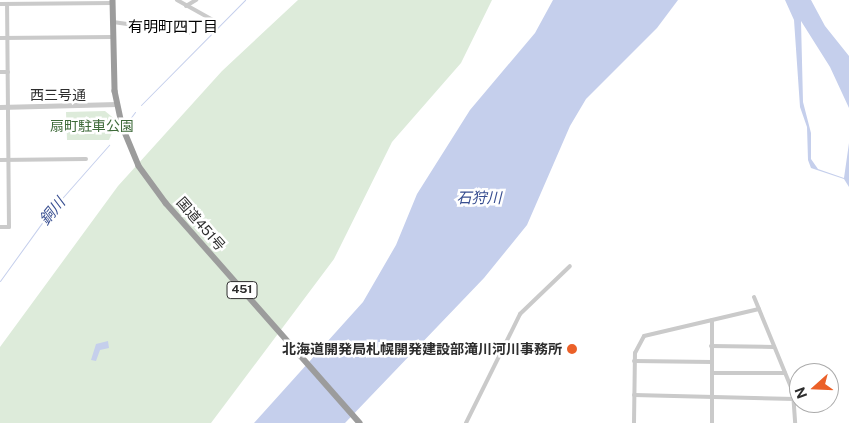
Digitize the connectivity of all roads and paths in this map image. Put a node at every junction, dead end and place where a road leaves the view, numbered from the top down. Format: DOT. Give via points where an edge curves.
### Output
graph roads {
  1 [pos="177,0"];
  2 [pos="196,0"];
  3 [pos="113,1"];
  4 [pos="0,4"];
  5 [pos="7,4"];
  6 [pos="186,6"];
  7 [pos="213,20"];
  8 [pos="113,22"];
  9 [pos="191,33"];
  10 [pos="113,37"];
  11 [pos="0,38"];
  12 [pos="7,38"];
  13 [pos="0,72"];
  14 [pos="8,72"];
  15 [pos="117,104"];
  16 [pos="8,106"];
  17 [pos="0,107"];
  18 [pos="86,159"];
  19 [pos="0,160"];
  20 [pos="9,160"];
  21 [pos="0,227"];
  22 [pos="570,266"];
  23 [pos="754,297"];
  24 [pos="759,309"];
  25 [pos="712,320"];
  26 [pos="711,346"];
  27 [pos="774,347"];
  28 [pos="634,361"];
  29 [pos="712,362"];
  30 [pos="712,373"];
  31 [pos="786,373"];
  32 [pos="789,382"];
  33 [pos="634,395"];
  34 [pos="712,395"];
  35 [pos="789,399"];
  36 [pos="360,423"];
  37 [pos="466,423"];
  38 [pos="634,423"];
  39 [pos="712,423"];
  1 -- 6 [label="street"];
  2 -- 6 [label="street"];
  3 -- 5 [label="street"];
  3 -- 8 [label="highway, 国道451号 / 451"];
  4 -- 5 [label="street"];
  5 -- 12 [label="street"];
  6 -- 7 [label="street"];
  8 -- 9 [label="street"];
  8 -- 10 [label="highway, 国道451号 / 451"];
  10 -- 12 [label="street"];
  10 -- 15 [label="highway, 国道451号 / 451"];
  11 -- 12 [label="street"];
  12 -- 14 [label="street"];
  13 -- 14 [label="street"];
  14 -- 16 [label="street"];
  15 -- 16 [label="street, 西三号通"];
  15 -- 36 [label="highway, 国道451号 / 451" via="132,152 161,197"];
  16 -- 17 [label="street, 西三号通"];
  16 -- 20 [label="street"];
  18 -- 20 [label="street"];
  19 -- 20 [label="street"];
  20 -- 21 [label="street" via="9,227"];
  22 -- 37 [label="street" via="520,314"];
  23 -- 24 [label="street"];
  24 -- 25 [label="street"];
  24 -- 27 [label="street"];
  25 -- 26 [label="street"];
  25 -- 28 [label="street" via="644,336"];
  26 -- 27 [label="street"];
  26 -- 29 [label="street"];
  27 -- 31 [label="street"];
  28 -- 29 [label="street"];
  28 -- 33 [label="street"];
  29 -- 30 [label="street"];
  30 -- 31 [label="street"];
  30 -- 34 [label="street"];
  31 -- 32 [label="street"];
  33 -- 34 [label="street"];
  33 -- 38 [label="street"];
  34 -- 35 [label="street" via="734,399"];
  34 -- 39 [label="street"];
}
